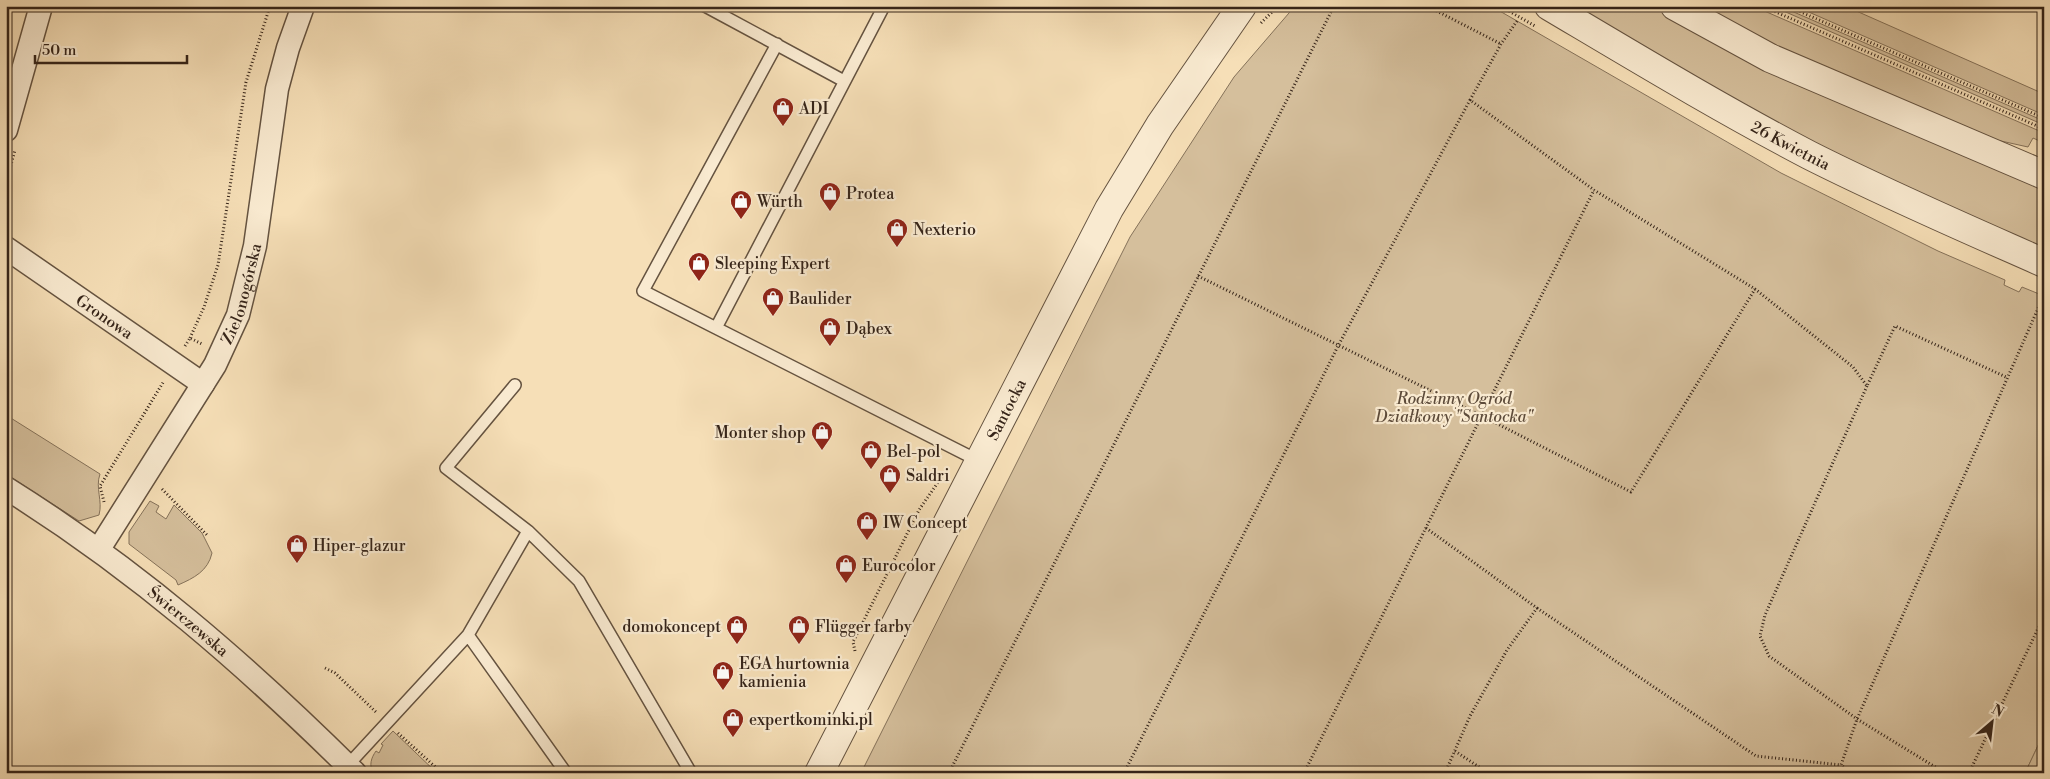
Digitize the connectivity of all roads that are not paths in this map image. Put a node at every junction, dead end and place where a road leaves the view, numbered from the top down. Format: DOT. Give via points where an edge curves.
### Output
graph roads {
  1 [pos="41,6"];
  2 [pos="303,6"];
  3 [pos="705,6"];
  4 [pos="884,6"];
  5 [pos="1242,6"];
  6 [pos="1261,6"];
  7 [pos="1549,6"];
  8 [pos="1675,6"];
  9 [pos="777,44"];
  10 [pos="1209,55"];
  11 [pos="844,81"];
  12 [pos="6,130"];
  13 [pos="2044,175"];
  14 [pos="6,248"];
  15 [pos="2044,263"];
  16 [pos="716,328"];
  17 [pos="203,384"];
  18 [pos="515,385"];
  19 [pos="979,461"];
  20 [pos="6,488"];
  21 [pos="528,531"];
  22 [pos="99,549"];
  23 [pos="468,635"];
  24 [pos="352,769"];
  25 [pos="566,773"];
  26 [pos="691,773"];
  27 [pos="819,773"];
  1 -- 12 [label="street"];
  2 -- 17 [label="street, Zielonogórska" via="277,90 255,246 242,304 226,344"];
  3 -- 9 [label="lane"];
  4 -- 11 [label="lane"];
  5 -- 10 [label="street, Santocka"];
  6 -- 10 [label="street, Santocka"];
  7 -- 15 [label="street, 26 Kwietnia" via="1809,154 1892,196"];
  8 -- 13 [label="street" via="1777,62"];
  9 -- 11 [label="lane"];
  9 -- 16 [label="lane" via="642,291"];
  10 -- 19 [label="street, Santocka" via="1160,125 1113,202"];
  11 -- 16 [label="lane"];
  14 -- 17 [label="street, Gronowa"];
  16 -- 19 [label="lane"];
  17 -- 22 [label="street, Zielonogórska"];
  18 -- 21 [label="lane" via="446,468"];
  19 -- 27 [label="street, Santocka"];
  20 -- 22 [label="street, Świerczewska"];
  21 -- 23 [label="lane"];
  21 -- 26 [label="lane" via="579,581"];
  22 -- 24 [label="street, Świerczewska" via="214,642"];
  23 -- 24 [label="lane"];
  23 -- 25 [label="lane"];
}
